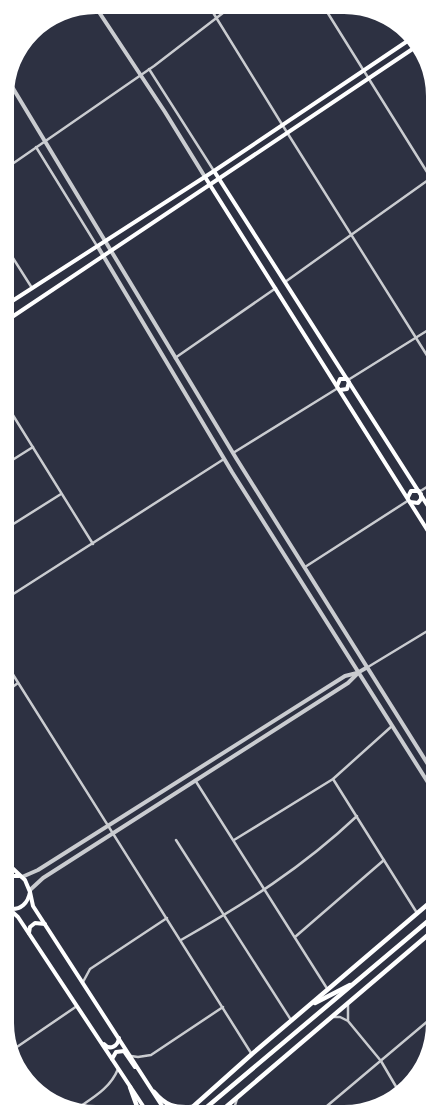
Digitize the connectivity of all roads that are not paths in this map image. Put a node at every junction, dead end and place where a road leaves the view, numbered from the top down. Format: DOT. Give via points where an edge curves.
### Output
graph roads {
  1 [pos="100,14"];
  2 [pos="214,14"];
  3 [pos="220,14"];
  4 [pos="329,14"];
  5 [pos="216,17"];
  6 [pos="406,42"];
  7 [pos="411,50"];
  8 [pos="149,68"];
  9 [pos="363,71"];
  10 [pos="140,74"];
  11 [pos="368,79"];
  12 [pos="14,90"];
  13 [pos="282,125"];
  14 [pos="287,133"];
  15 [pos="45,141"];
  16 [pos="36,147"];
  17 [pos="14,163"];
  18 [pos="426,170"];
  19 [pos="214,171"];
  20 [pos="205,177"];
  21 [pos="219,178"];
  22 [pos="426,183"];
  23 [pos="210,184"];
  24 [pos="352,235"];
  25 [pos="105,242"];
  26 [pos="98,247"];
  27 [pos="111,252"];
  28 [pos="104,257"];
  29 [pos="14,260"];
  30 [pos="285,282"];
  31 [pos="32,288"];
  32 [pos="276,288"];
  33 [pos="14,300"];
  34 [pos="14,316"];
  35 [pos="426,332"];
  36 [pos="416,338"];
  37 [pos="172,353"];
  38 [pos="426,354"];
  39 [pos="164,358"];
  40 [pos="176,360"];
  41 [pos="169,367"];
  42 [pos="348,381"];
  43 [pos="338,388"];
  44 [pos="14,417"];
  45 [pos="33,447"];
  46 [pos="232,452"];
  47 [pos="236,458"];
  48 [pos="14,459"];
  49 [pos="224,459"];
  50 [pos="426,488"];
  51 [pos="420,492"];
  52 [pos="61,494"];
  53 [pos="409,501"];
  54 [pos="426,502"];
  55 [pos="14,523"];
  56 [pos="426,528"];
  57 [pos="93,544"];
  58 [pos="304,567"];
  59 [pos="295,573"];
  60 [pos="14,594"];
  61 [pos="426,632"];
  62 [pos="366,668"];
  63 [pos="359,672"];
  64 [pos="14,677"];
  65 [pos="18,684"];
  66 [pos="14,687"];
  67 [pos="392,726"];
  68 [pos="259,730"];
  69 [pos="263,737"];
  70 [pos="426,762"];
  71 [pos="198,769"];
  72 [pos="202,776"];
  73 [pos="333,779"];
  74 [pos="426,779"];
  75 [pos="195,780"];
  76 [pos="357,816"];
  77 [pos="108,825"];
  78 [pos="113,833"];
  79 [pos="176,840"];
  80 [pos="233,840"];
  81 [pos="384,860"];
  82 [pos="14,870"];
  83 [pos="14,875"];
  84 [pos="22,877"];
  85 [pos="264,890"];
  86 [pos="30,891"];
  87 [pos="426,906"];
  88 [pos="14,909"];
  89 [pos="14,913"];
  90 [pos="417,913"];
  91 [pos="225,915"];
  92 [pos="167,918"];
  93 [pos="426,923"];
  94 [pos="44,924"];
  95 [pos="29,934"];
  96 [pos="426,936"];
  97 [pos="295,937"];
  98 [pos="181,940"];
  99 [pos="358,981"];
  100 [pos="83,982"];
  101 [pos="328,990"];
  102 [pos="350,1000"];
  103 [pos="77,1006"];
  104 [pos="308,1006"];
  105 [pos="223,1007"];
  106 [pos="328,1019"];
  107 [pos="292,1020"];
  108 [pos="86,1021"];
  109 [pos="348,1021"];
  110 [pos="426,1023"];
  111 [pos="119,1038"];
  112 [pos="18,1046"];
  113 [pos="252,1054"];
  114 [pos="131,1056"];
  115 [pos="112,1060"];
  116 [pos="381,1061"];
  117 [pos="118,1069"];
  118 [pos="143,1076"];
  119 [pos="130,1087"];
  120 [pos="396,1087"];
  121 [pos="154,1092"];
  122 [pos="238,1095"];
  123 [pos="83,1104"];
  124 [pos="136,1105"];
  125 [pos="142,1105"];
  126 [pos="162,1105"];
  127 [pos="170,1105"];
  128 [pos="196,1105"];
  129 [pos="208,1105"];
  130 [pos="227,1105"];
  131 [pos="235,1105"];
  132 [pos="328,1105"];
  1 -- 10 [label="street"];
  2 -- 5 [label="street"];
  3 -- 5 [label="street"];
  4 -- 9 [label="street"];
  5 -- 8 [label="street"];
  5 -- 13 [label="street"];
  6 -- 9 [label="main road"];
  7 -- 11 [label="main road"];
  8 -- 10 [label="street"];
  8 -- 19 [label="street"];
  9 -- 11 [label="street"];
  9 -- 13 [label="main road"];
  10 -- 15 [label="street"];
  10 -- 20 [label="street"];
  11 -- 14 [label="main road"];
  11 -- 18 [label="street"];
  12 -- 15 [label="street"];
  13 -- 14 [label="street"];
  13 -- 19 [label="main road"];
  14 -- 21 [label="main road"];
  14 -- 24 [label="street"];
  15 -- 16 [label="street"];
  15 -- 25 [label="street"];
  16 -- 17 [label="street"];
  16 -- 26 [label="street"];
  19 -- 20 [label="main road"];
  19 -- 21 [label="main road"];
  20 -- 23 [label="main road"];
  20 -- 25 [label="main road"];
  21 -- 23 [label="main road"];
  21 -- 30 [label="main road"];
  22 -- 24 [label="street"];
  23 -- 27 [label="main road"];
  23 -- 32 [label="main road"];
  24 -- 30 [label="street"];
  24 -- 36 [label="street"];
  25 -- 26 [label="main road"];
  25 -- 27 [label="street"];
  26 -- 28 [label="street"];
  26 -- 31 [label="main road"];
  27 -- 28 [label="main road"];
  27 -- 37 [label="street"];
  28 -- 34 [label="main road"];
  28 -- 39 [label="street"];
  29 -- 31 [label="street"];
  30 -- 32 [label="main road" via="283,289"];
  30 -- 32 [label="main road" via="277,280"];
  30 -- 42 [label="main road"];
  31 -- 33 [label="main road"];
  32 -- 40 [label="street"];
  32 -- 43 [label="main road"];
  35 -- 36 [label="street"];
  36 -- 38 [label="street"];
  36 -- 42 [label="street"];
  37 -- 39 [label="street"];
  37 -- 40 [label="street"];
  39 -- 41 [label="street"];
  40 -- 41 [label="street" via="174,366"];
  40 -- 46 [label="street"];
  41 -- 49 [label="street"];
  42 -- 43 [label="main road" via="347,389"];
  42 -- 43 [label="main road" via="340,379"];
  42 -- 51 [label="main road"];
  43 -- 46 [label="street"];
  43 -- 53 [label="main road"];
  44 -- 45 [label="street"];
  45 -- 48 [label="street"];
  45 -- 52 [label="street"];
  46 -- 47 [label="street"];
  46 -- 49 [label="street" via="226,452"];
  47 -- 49 [label="street" via="232,462"];
  47 -- 58 [label="street"];
  49 -- 57 [label="street"];
  49 -- 59 [label="street"];
  50 -- 51 [label="street"];
  51 -- 53 [label="main road" via="418,502"];
  51 -- 53 [label="main road" via="409,492"];
  51 -- 54 [label="main road"];
  52 -- 55 [label="street"];
  52 -- 57 [label="street"];
  53 -- 56 [label="main road"];
  53 -- 58 [label="street"];
  57 -- 60 [label="street"];
  58 -- 59 [label="street" via="298,566"];
  58 -- 59 [label="street" via="303,574"];
  58 -- 62 [label="street"];
  59 -- 63 [label="street"];
  61 -- 62 [label="street"];
  62 -- 63 [label="street"];
  62 -- 70 [label="street"];
  63 -- 67 [label="street"];
  63 -- 68 [label="street" via="344,676"];
  63 -- 69 [label="street" via="348,683"];
  64 -- 65 [label="street"];
  65 -- 66 [label="street"];
  65 -- 77 [label="street"];
  67 -- 73 [label="street"];
  67 -- 74 [label="street"];
  68 -- 69 [label="street"];
  68 -- 71 [label="street"];
  69 -- 72 [label="street"];
  71 -- 72 [label="street"];
  71 -- 77 [label="street"];
  72 -- 75 [label="street"];
  73 -- 76 [label="street"];
  73 -- 80 [label="street"];
  75 -- 78 [label="street"];
  75 -- 80 [label="street"];
  76 -- 81 [label="street"];
  76 -- 85 [label="street" via="303,863"];
  77 -- 78 [label="street"];
  77 -- 84 [label="street"];
  78 -- 86 [label="street" via="43,878"];
  78 -- 92 [label="street"];
  79 -- 91 [label="street"];
  80 -- 85 [label="street"];
  81 -- 90 [label="street"];
  81 -- 97 [label="street"];
  82 -- 84 [label="main road"];
  83 -- 84 [label="main road"];
  84 -- 86 [label="main road"];
  85 -- 91 [label="street"];
  85 -- 97 [label="street"];
  86 -- 88 [label="main road" via="27,902"];
  86 -- 94 [label="main road" via="33,906"];
  87 -- 90 [label="main road"];
  89 -- 95 [label="main road"];
  90 -- 101 [label="main road"];
  91 -- 98 [label="street"];
  91 -- 107 [label="street"];
  92 -- 98 [label="street"];
  92 -- 100 [label="street" via="90,969"];
  93 -- 99 [label="main road"];
  94 -- 95 [label="main road" via="32,925"];
  94 -- 100 [label="main road"];
  95 -- 103 [label="main road"];
  96 -- 102 [label="main road"];
  97 -- 101 [label="street"];
  98 -- 105 [label="street"];
  99 -- 104 [label="main road"];
  99 -- 129 [label="main road"];
  100 -- 111 [label="main road"];
  101 -- 104 [label="main road"];
  102 -- 106 [label="main road"];
  102 -- 109 [label="street" via="346,1012"];
  103 -- 108 [label="main road"];
  103 -- 112 [label="street"];
  104 -- 107 [label="main road"];
  105 -- 113 [label="street"];
  105 -- 114 [label="street" via="151,1056"];
  106 -- 109 [label="street" via="340,1017"];
  106 -- 122 [label="main road"];
  107 -- 113 [label="main road"];
  108 -- 111 [label="main road" via="109,1048 116,1045"];
  108 -- 115 [label="main road"];
  109 -- 116 [label="street"];
  110 -- 116 [label="street"];
  111 -- 114 [label="main road"];
  113 -- 128 [label="main road"];
  114 -- 118 [label="main road"];
  115 -- 117 [label="main road"];
  115 -- 118 [label="main road" via="116,1052 124,1051"];
  116 -- 120 [label="street"];
  116 -- 132 [label="street"];
  117 -- 119 [label="main road"];
  117 -- 123 [label="street" via="105,1089"];
  118 -- 121 [label="main road"];
  119 -- 124 [label="main road"];
  119 -- 125 [label="main road"];
  121 -- 126 [label="main road"];
  121 -- 127 [label="main road"];
  122 -- 130 [label="main road"];
  122 -- 131 [label="street"];
}
